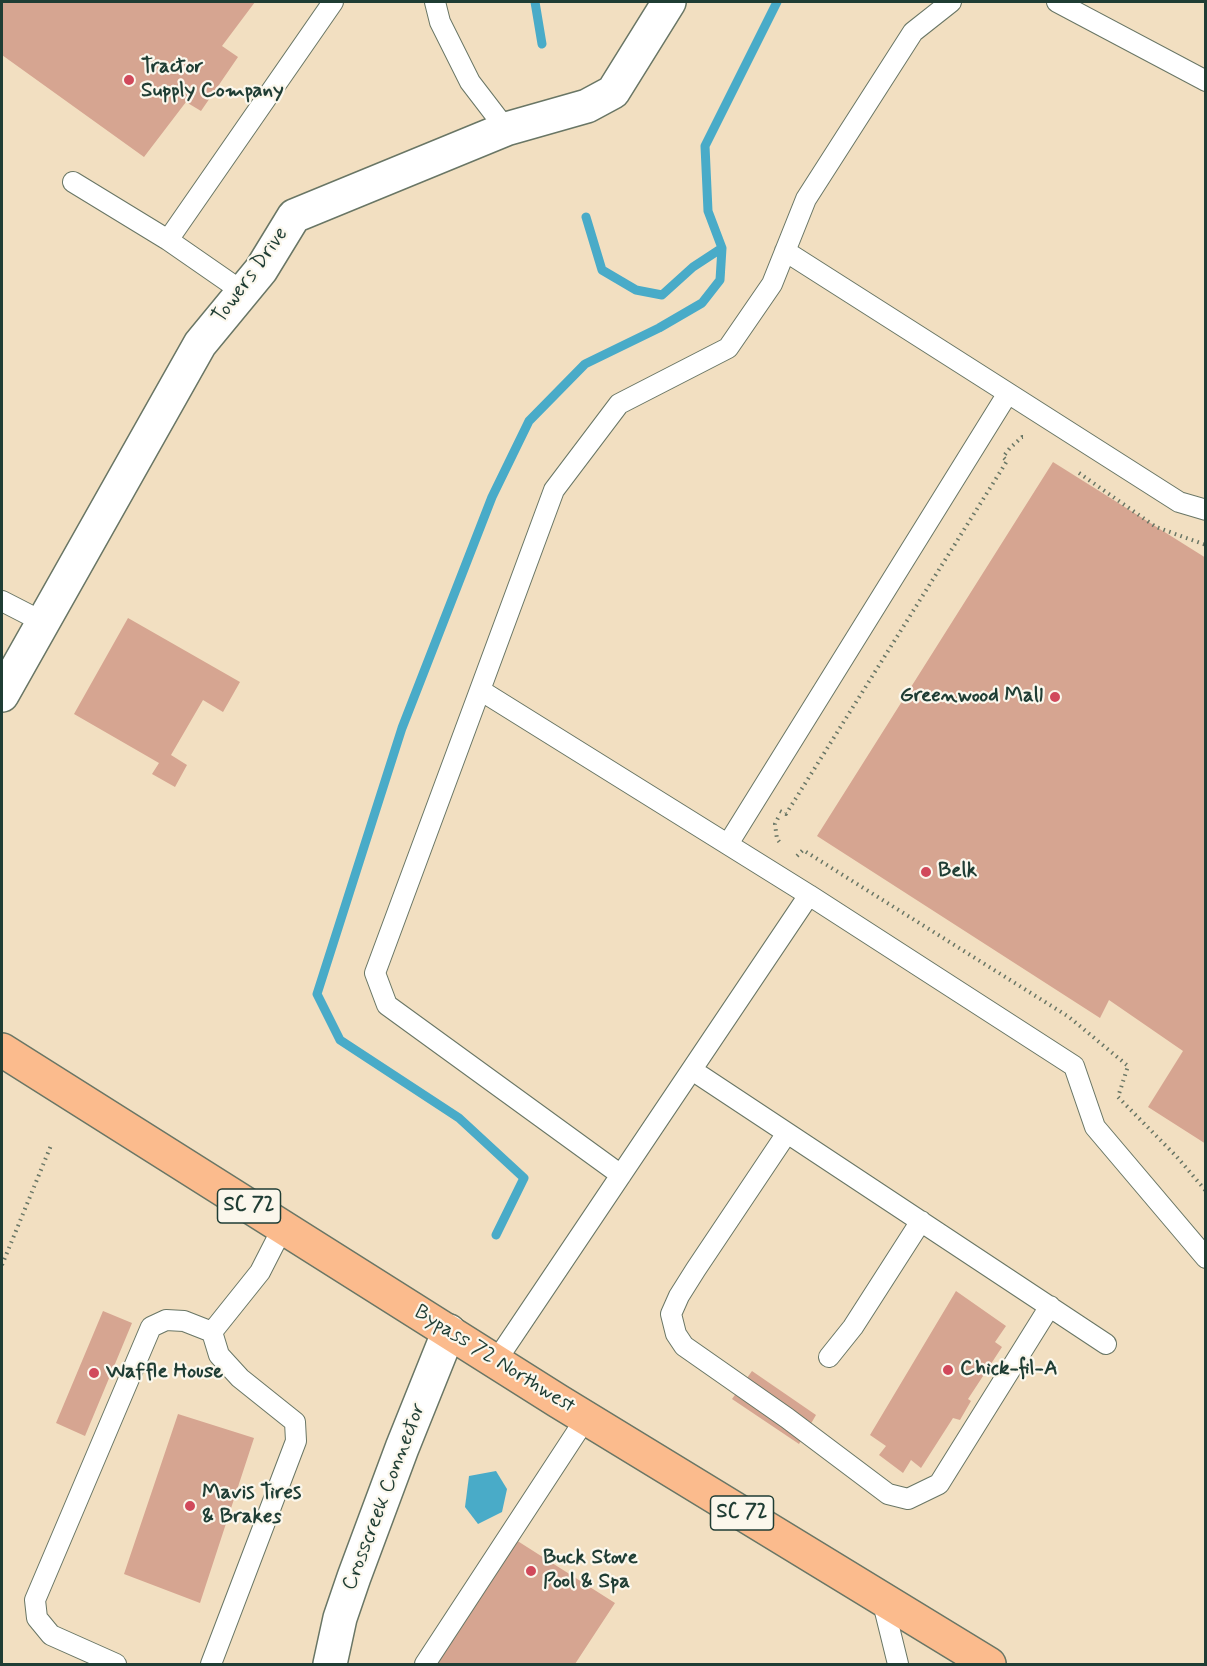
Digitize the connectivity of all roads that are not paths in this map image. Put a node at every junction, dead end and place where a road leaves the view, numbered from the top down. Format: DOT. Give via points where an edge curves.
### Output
graph roads {
  1 [pos="333,2"];
  2 [pos="435,2"];
  3 [pos="669,2"];
  4 [pos="951,2"];
  5 [pos="1057,2"];
  6 [pos="1206,81"];
  7 [pos="506,129"];
  8 [pos="73,182"];
  9 [pos="168,240"];
  10 [pos="785,251"];
  11 [pos="243,292"];
  12 [pos="1008,393"];
  13 [pos="1206,510"];
  14 [pos="2,601"];
  15 [pos="43,622"];
  16 [pos="480,690"];
  17 [pos="2,695"];
  18 [pos="728,844"];
  19 [pos="809,895"];
  20 [pos="2,1050"];
  21 [pos="692,1070"];
  22 [pos="787,1133"];
  23 [pos="621,1176"];
  24 [pos="921,1221"];
  25 [pos="283,1227"];
  26 [pos="1206,1258"];
  27 [pos="1050,1306"];
  28 [pos="449,1331"];
  29 [pos="212,1332"];
  30 [pos="1106,1344"];
  31 [pos="830,1357"];
  32 [pos="496,1361"];
  33 [pos="586,1418"];
  34 [pos="882,1599"];
  35 [pos="116,1665"];
  36 [pos="211,1665"];
  37 [pos="330,1665"];
  38 [pos="425,1665"];
  39 [pos="898,1665"];
  40 [pos="989,1665"];
  1 -- 9 [label="lane"];
  2 -- 7 [label="lane" via="470,82"];
  3 -- 7 [label="street, Towers Drive" via="613,92 587,105"];
  4 -- 10 [label="lane" via="913,32 806,199"];
  5 -- 6 [label="lane"];
  7 -- 11 [label="street, Towers Drive" via="294,216"];
  8 -- 9 [label="lane"];
  9 -- 11 [label="lane"];
  10 -- 12 [label="lane"];
  10 -- 16 [label="lane" via="772,284 728,348 619,404 554,490"];
  11 -- 15 [label="street, Towers Drive" via="200,344"];
  12 -- 13 [label="lane" via="1179,502"];
  12 -- 18 [label="lane"];
  14 -- 15 [label="lane"];
  15 -- 17 [label="street, Towers Drive"];
  16 -- 18 [label="lane"];
  16 -- 23 [label="lane" via="375,973 387,1005"];
  18 -- 19 [label="lane"];
  19 -- 21 [label="lane"];
  19 -- 26 [label="lane" via="1074,1066 1095,1127"];
  20 -- 25 [label="highway, Bypass 72 Northwest / SC 72"];
  21 -- 22 [label="lane"];
  21 -- 23 [label="lane"];
  22 -- 24 [label="lane"];
  22 -- 27 [label="lane" via="670,1314 684,1346 888,1494 908,1499 939,1485"];
  23 -- 32 [label="lane"];
  24 -- 27 [label="lane"];
  24 -- 31 [label="lane"];
  25 -- 28 [label="highway, Bypass 72 Northwest / SC 72"];
  25 -- 29 [label="lane" via="260,1272"];
  27 -- 30 [label="lane"];
  28 -- 32 [label="highway, Bypass 72 Northwest / SC 72"];
  28 -- 37 [label="street, Crosscreek Connector" via="354,1577"];
  29 -- 35 [label="lane" via="184,1321 166,1320 151,1327 35,1600 37,1618 51,1635"];
  29 -- 36 [label="lane" via="219,1355 240,1378 295,1422 296,1441"];
  32 -- 33 [label="highway, Bypass 72 Northwest / SC 72"];
  33 -- 34 [label="highway, Bypass 72 Northwest / SC 72"];
  33 -- 38 [label="lane"];
  34 -- 39 [label="lane"];
  34 -- 40 [label="highway, Bypass 72 Northwest / SC 72"];
}
